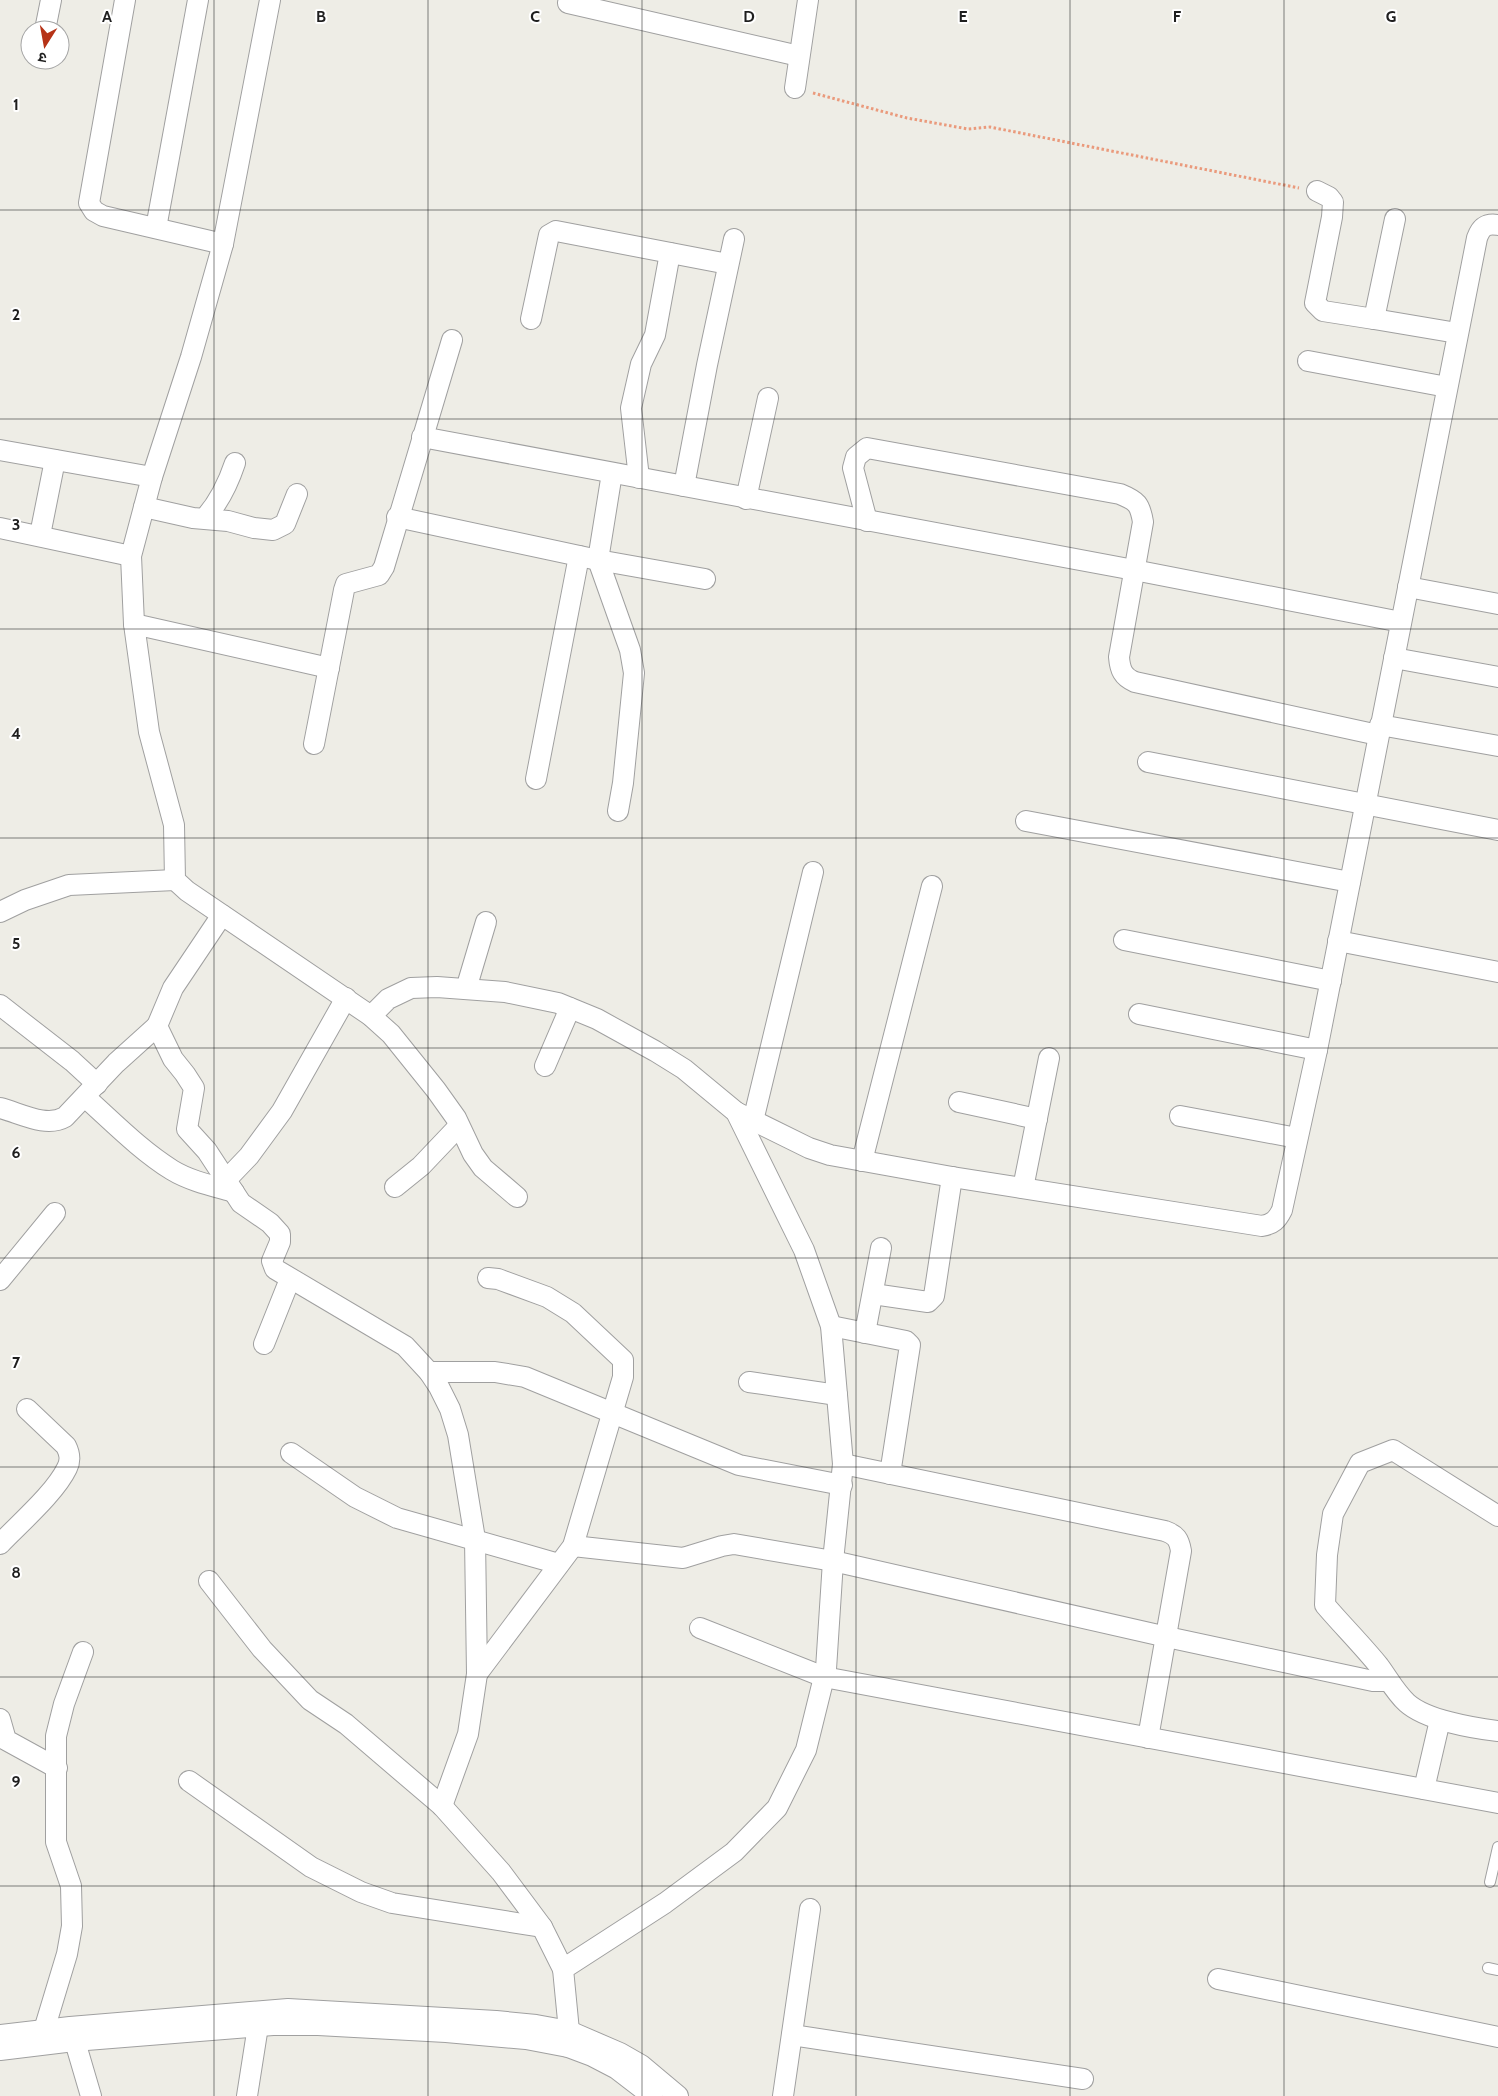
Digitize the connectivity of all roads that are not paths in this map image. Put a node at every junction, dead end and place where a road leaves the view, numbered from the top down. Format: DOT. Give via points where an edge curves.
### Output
graph roads {
  1 [pos="51,0"];
  2 [pos="125,0"];
  3 [pos="198,0"];
  4 [pos="270,0"];
  5 [pos="808,0"];
  6 [pos="568,2"];
  7 [pos="47,20"];
  8 [pos="800,56"];
  9 [pos="795,88"];
  10 [pos="1317,191"];
  11 [pos="1396,219"];
  12 [pos="1498,225"];
  13 [pos="156,228"];
  14 [pos="734,239"];
  15 [pos="223,244"];
  16 [pos="670,253"];
  17 [pos="728,264"];
  18 [pos="531,319"];
  19 [pos="1374,319"];
  20 [pos="1456,334"];
  21 [pos="452,340"];
  22 [pos="1308,361"];
  23 [pos="1447,387"];
  24 [pos="768,398"];
  25 [pos="422,437"];
  26 [pos="0,450"];
  27 [pos="55,460"];
  28 [pos="235,463"];
  29 [pos="612,473"];
  30 [pos="152,477"];
  31 [pos="639,478"];
  32 [pos="684,486"];
  33 [pos="297,494"];
  34 [pos="746,499"];
  35 [pos="144,507"];
  36 [pos="397,517"];
  37 [pos="205,518"];
  38 [pos="866,521"];
  39 [pos="0,528"];
  40 [pos="40,535"];
  41 [pos="131,556"];
  42 [pos="589,558"];
  43 [pos="1134,570"];
  44 [pos="705,578"];
  45 [pos="1408,586"];
  46 [pos="1498,604"];
  47 [pos="1401,622"];
  48 [pos="134,624"];
  49 [pos="1394,658"];
  50 [pos="329,668"];
  51 [pos="1498,676"];
  52 [pos="1379,730"];
  53 [pos="314,744"];
  54 [pos="1498,746"];
  55 [pos="1148,762"];
  56 [pos="536,779"];
  57 [pos="1365,803"];
  58 [pos="618,811"];
  59 [pos="1026,820"];
  60 [pos="1498,830"];
  61 [pos="814,872"];
  62 [pos="175,880"];
  63 [pos="1350,882"];
  64 [pos="932,886"];
  65 [pos="0,912"];
  66 [pos="222,915"];
  67 [pos="486,922"];
  68 [pos="1124,940"];
  69 [pos="1338,941"];
  70 [pos="1498,972"];
  71 [pos="1331,980"];
  72 [pos="466,989"];
  73 [pos="346,998"];
  74 [pos="0,1005"];
  75 [pos="570,1008"];
  76 [pos="1139,1014"];
  77 [pos="371,1016"];
  78 [pos="157,1026"];
  79 [pos="1317,1050"];
  80 [pos="1050,1058"];
  81 [pos="545,1066"];
  82 [pos="91,1091"];
  83 [pos="959,1102"];
  84 [pos="0,1108"];
  85 [pos="744,1116"];
  86 [pos="1180,1116"];
  87 [pos="1037,1119"];
  88 [pos="459,1126"];
  89 [pos="1297,1138"];
  90 [pos="862,1161"];
  91 [pos="952,1177"];
  92 [pos="230,1186"];
  93 [pos="395,1187"];
  94 [pos="1023,1188"];
  95 [pos="517,1197"];
  96 [pos="55,1213"];
  97 [pos="881,1248"];
  98 [pos="488,1278"];
  99 [pos="290,1279"];
  100 [pos="0,1280"];
  101 [pos="873,1294"];
  102 [pos="831,1326"];
  103 [pos="865,1333"];
  104 [pos="264,1344"];
  105 [pos="429,1372"];
  106 [pos="749,1382"];
  107 [pos="837,1396"];
  108 [pos="27,1410"];
  109 [pos="612,1412"];
  110 [pos="291,1453"];
  111 [pos="843,1464"];
  112 [pos="890,1474"];
  113 [pos="842,1485"];
  114 [pos="1498,1516"];
  115 [pos="475,1539"];
  116 [pos="0,1544"];
  117 [pos="573,1546"];
  118 [pos="833,1561"];
  119 [pos="559,1564"];
  120 [pos="209,1581"];
  121 [pos="700,1628"];
  122 [pos="1167,1637"];
  123 [pos="83,1652"];
  124 [pos="477,1674"];
  125 [pos="824,1676"];
  126 [pos="1387,1681"];
  127 [pos="0,1719"];
  128 [pos="1440,1720"];
  129 [pos="1498,1731"];
  130 [pos="1148,1738"];
  131 [pos="57,1768"];
  132 [pos="189,1781"];
  133 [pos="1424,1789"];
  134 [pos="1498,1803"];
  135 [pos="442,1806"];
  136 [pos="1498,1847"];
  137 [pos="1490,1882"];
  138 [pos="810,1909"];
  139 [pos="542,1927"];
  140 [pos="562,1969"];
  141 [pos="1218,1979"];
  142 [pos="258,2026"];
  143 [pos="44,2030"];
  144 [pos="72,2034"];
  145 [pos="0,2035"];
  146 [pos="792,2035"];
  147 [pos="1498,2037"];
  148 [pos="568,2039"];
  149 [pos="0,2050"];
  150 [pos="1083,2079"];
  151 [pos="91,2096"];
  152 [pos="247,2096"];
  153 [pos="652,2096"];
  154 [pos="678,2096"];
  155 [pos="783,2096"];
  1 -- 7 [label="street"];
  2 -- 13 [label="street" via="89,203 94,211 104,216"];
  3 -- 13 [label="street"];
  4 -- 15 [label="street"];
  5 -- 8 [label="street"];
  6 -- 8 [label="street"];
  8 -- 9 [label="street"];
  10 -- 19 [label="street" via="1333,202 1315,303 1323,312"];
  11 -- 19 [label="street"];
  12 -- 20 [label="street" via="1485,226 1476,238"];
  13 -- 15 [label="street"];
  14 -- 17 [label="street"];
  15 -- 30 [label="street"];
  16 -- 17 [label="street"];
  16 -- 18 [label="street" via="556,231 549,235"];
  16 -- 31 [label="street" via="655,335 641,364 631,408"];
  17 -- 32 [label="street"];
  19 -- 20 [label="street"];
  20 -- 23 [label="street"];
  21 -- 25 [label="street"];
  22 -- 23 [label="street"];
  23 -- 45 [label="street"];
  24 -- 34 [label="street"];
  25 -- 29 [label="street"];
  25 -- 36 [label="street"];
  26 -- 27 [label="street"];
  27 -- 30 [label="street"];
  27 -- 40 [label="street"];
  28 -- 37 [label="street" via="228,484"];
  29 -- 31 [label="street"];
  29 -- 42 [label="street"];
  30 -- 35 [label="street"];
  31 -- 32 [label="street"];
  32 -- 34 [label="street"];
  33 -- 37 [label="street" via="285,524 273,530"];
  34 -- 38 [label="street"];
  35 -- 37 [label="street"];
  35 -- 41 [label="street"];
  36 -- 42 [label="street"];
  36 -- 50 [label="street" via="379,575 346,584"];
  38 -- 43 [label="street"];
  38 -- 43 [label="street" via="853,468 856,457 867,448 1111,492 1132,499 1140,508 1142,522"];
  39 -- 40 [label="street"];
  40 -- 41 [label="street"];
  41 -- 48 [label="street"];
  42 -- 44 [label="street"];
  42 -- 56 [label="street"];
  42 -- 58 [label="street" via="630,650 634,673"];
  43 -- 47 [label="street"];
  43 -- 52 [label="street" via="1119,657 1120,668 1126,678"];
  45 -- 46 [label="street"];
  45 -- 47 [label="street"];
  47 -- 49 [label="street"];
  48 -- 50 [label="street"];
  48 -- 62 [label="street" via="150,732 174,825"];
  49 -- 51 [label="street"];
  49 -- 52 [label="street"];
  50 -- 53 [label="street"];
  52 -- 54 [label="street"];
  52 -- 57 [label="street"];
  55 -- 57 [label="street"];
  57 -- 60 [label="street"];
  57 -- 63 [label="street"];
  59 -- 63 [label="street"];
  61 -- 85 [label="street"];
  62 -- 65 [label="street" via="69,885"];
  62 -- 66 [label="street"];
  63 -- 69 [label="street"];
  64 -- 90 [label="street"];
  66 -- 73 [label="street"];
  66 -- 78 [label="street" via="173,988"];
  67 -- 72 [label="street"];
  68 -- 71 [label="street"];
  69 -- 70 [label="street"];
  69 -- 71 [label="street"];
  71 -- 79 [label="street"];
  72 -- 75 [label="street" via="506,992"];
  72 -- 77 [label="street" via="411,988 388,999"];
  73 -- 77 [label="street"];
  73 -- 92 [label="street" via="282,1111"];
  74 -- 82 [label="street" via="72,1061"];
  75 -- 81 [label="street"];
  75 -- 85 [label="street" via="597,1019 670,1060"];
  76 -- 79 [label="street"];
  77 -- 88 [label="street" via="391,1034 436,1090"];
  78 -- 82 [label="street"];
  78 -- 92 [label="street" via="173,1059 194,1088 187,1129 208,1151"];
  79 -- 89 [label="street"];
  80 -- 87 [label="street"];
  82 -- 84 [label="street" via="66,1117 56,1122"];
  82 -- 92 [label="street" via="150,1154 172,1170 195,1180"];
  83 -- 87 [label="street"];
  85 -- 90 [label="street" via="809,1148"];
  85 -- 102 [label="street" via="804,1250"];
  86 -- 89 [label="street"];
  87 -- 94 [label="street"];
  88 -- 93 [label="street" via="421,1166"];
  88 -- 95 [label="street" via="483,1168"];
  89 -- 94 [label="street" via="1282,1210 1277,1219 1262,1226"];
  90 -- 91 [label="street"];
  91 -- 94 [label="street"];
  91 -- 101 [label="street" via="934,1296 928,1302"];
  92 -- 99 [label="street" via="241,1203 280,1234 272,1261 275,1269"];
  96 -- 100 [label="street"];
  97 -- 101 [label="street"];
  98 -- 109 [label="street" via="556,1302 573,1313 624,1360 623,1377"];
  99 -- 104 [label="street"];
  99 -- 105 [label="street" via="405,1346"];
  101 -- 103 [label="street"];
  102 -- 103 [label="street"];
  102 -- 107 [label="street"];
  103 -- 112 [label="street" via="906,1341 910,1345"];
  105 -- 109 [label="street" via="512,1373"];
  105 -- 115 [label="street" via="450,1409 458,1434"];
  106 -- 107 [label="street"];
  107 -- 111 [label="street"];
  108 -- 116 [label="street" via="66,1446 70,1459 54,1487"];
  109 -- 113 [label="street" via="739,1465"];
  109 -- 117 [label="street"];
  110 -- 115 [label="street" via="378,1510"];
  111 -- 112 [label="street"];
  111 -- 113 [label="street"];
  112 -- 122 [label="street" via="1173,1534 1179,1540 1181,1551"];
  113 -- 118 [label="street"];
  114 -- 126 [label="street" via="1393,1450 1360,1463 1333,1514 1325,1605 1379,1667"];
  115 -- 119 [label="street"];
  115 -- 124 [label="street"];
  117 -- 118 [label="street" via="683,1558 734,1544"];
  117 -- 119 [label="street"];
  118 -- 122 [label="street"];
  118 -- 125 [label="street"];
  119 -- 124 [label="street"];
  120 -- 135 [label="street" via="262,1649 310,1700 346,1724"];
  121 -- 125 [label="street"];
  122 -- 126 [label="street" via="1373,1681"];
  122 -- 130 [label="street"];
  123 -- 131 [label="street" via="56,1736"];
  124 -- 135 [label="street" via="468,1734"];
  125 -- 130 [label="street"];
  125 -- 140 [label="street" via="806,1750 777,1808 734,1852 665,1903"];
  126 -- 128 [label="street" via="1408,1704"];
  127 -- 131 [label="street" via="6,1740"];
  128 -- 129 [label="street"];
  128 -- 133 [label="street"];
  130 -- 133 [label="street"];
  131 -- 143 [label="street" via="56,1842 71,1886 72,1926"];
  132 -- 139 [label="street" via="311,1867 361,1892 392,1903"];
  133 -- 134 [label="street"];
  135 -- 139 [label="street" via="501,1872"];
  136 -- 137 [label="lane"];
  138 -- 146 [label="street"];
  139 -- 140 [label="street"];
  140 -- 148 [label="street"];
  141 -- 147 [label="street"];
  142 -- 144 [label="street"];
  142 -- 148 [label="street" via="318,2025"];
  142 -- 152 [label="street"];
  143 -- 144 [label="street"];
  143 -- 145 [label="street"];
  144 -- 148 [label="street" via="288,2009 496,2020 536,2025"];
  144 -- 149 [label="street"];
  144 -- 151 [label="street"];
  146 -- 150 [label="street"];
  146 -- 155 [label="street"];
  148 -- 153 [label="street" via="617,2069"];
  148 -- 154 [label="street" via="620,2052"];
}
